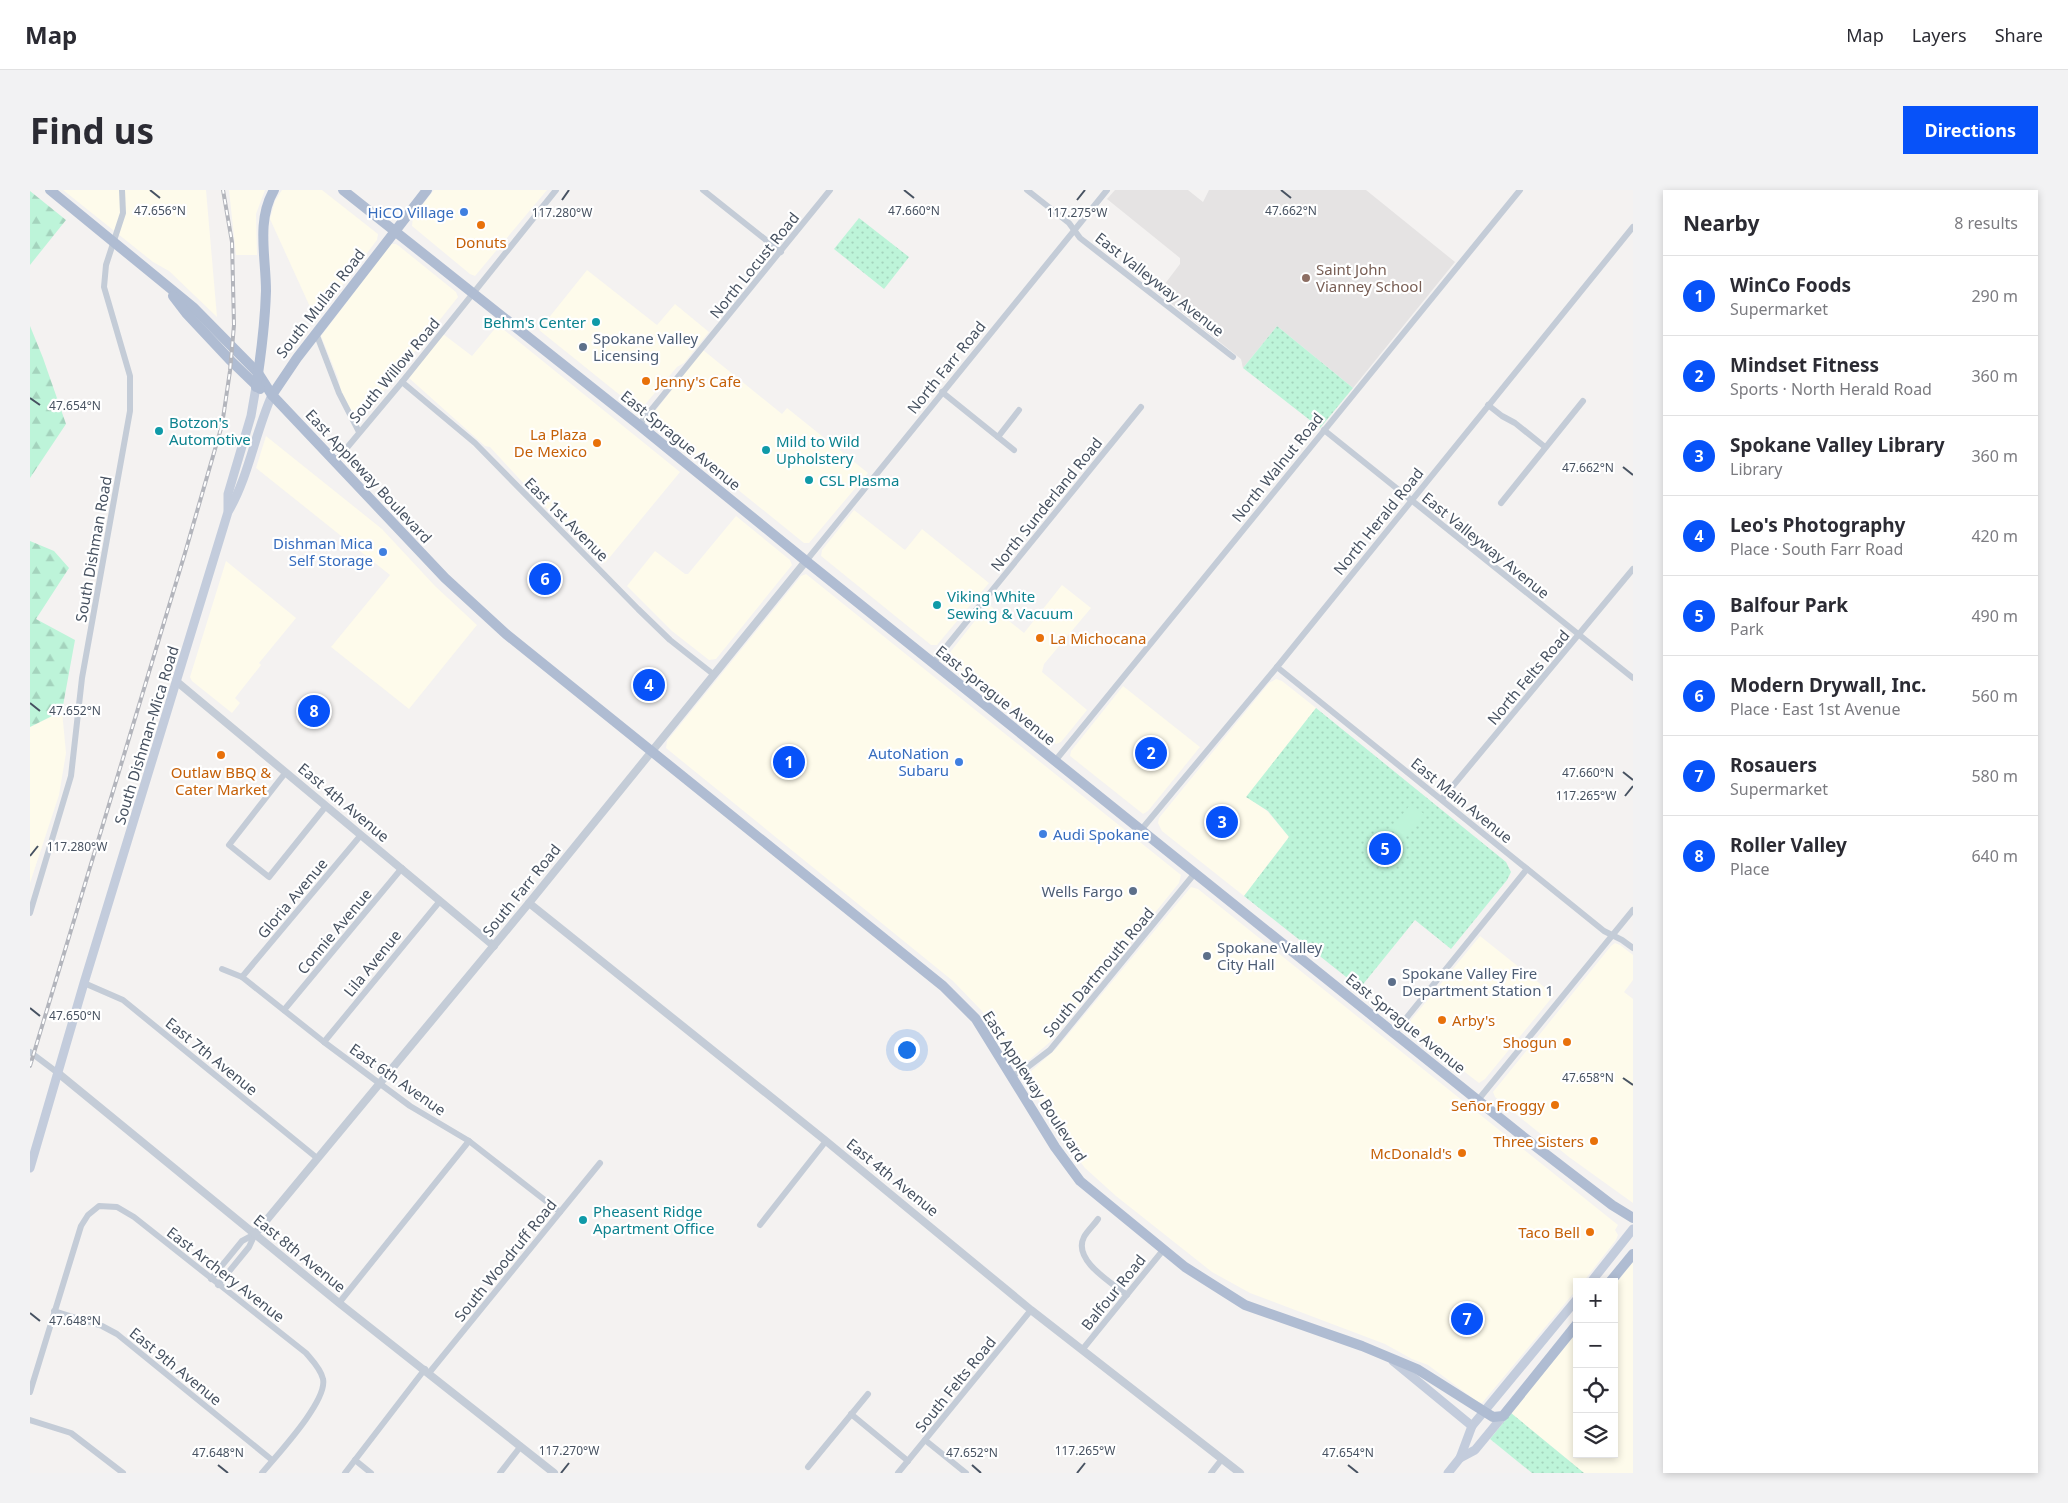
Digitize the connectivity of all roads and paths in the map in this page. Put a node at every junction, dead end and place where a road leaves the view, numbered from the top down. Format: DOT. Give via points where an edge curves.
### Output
graph roads {
  1 [pos="50,190"];
  2 [pos="122,190"];
  3 [pos="274,190"];
  4 [pos="343,190"];
  5 [pos="427,190"];
  6 [pos="556,190"];
  7 [pos="703,190"];
  8 [pos="830,190"];
  9 [pos="1027,190"];
  10 [pos="1107,190"];
  11 [pos="1520,190"];
  12 [pos="1633,228"];
  13 [pos="1074,230"];
  14 [pos="395,231"];
  15 [pos="114,241"];
  16 [pos="781,252"];
  17 [pos="162,281"];
  18 [pos="473,293"];
  19 [pos="316,333"];
  20 [pos="1233,357"];
  21 [pos="258,373"];
  22 [pos="402,382"];
  23 [pos="256,387"];
  24 [pos="942,392"];
  25 [pos="272,395"];
  26 [pos="1583,401"];
  27 [pos="1488,405"];
  28 [pos="1141,407"];
  29 [pos="1019,410"];
  30 [pos="639,425"];
  31 [pos="1324,430"];
  32 [pos="359,432"];
  33 [pos="998,437"];
  34 [pos="1545,447"];
  35 [pos="1014,450"];
  36 [pos="335,462"];
  37 [pos="1410,500"];
  38 [pos="1501,503"];
  39 [pos="228,512"];
  40 [pos="806,561"];
  41 [pos="1633,570"];
  42 [pos="1580,636"];
  43 [pos="933,663"];
  44 [pos="1277,666"];
  45 [pos="712,674"];
  46 [pos="1633,678"];
  47 [pos="176,681"];
  48 [pos="651,752"];
  49 [pos="1054,761"];
  50 [pos="286,772"];
  51 [pos="1442,799"];
  52 [pos="326,806"];
  53 [pos="1141,830"];
  54 [pos="361,835"];
  55 [pos="402,868"];
  56 [pos="1527,869"];
  57 [pos="1195,873"];
  58 [pos="440,900"];
  59 [pos="528,904"];
  60 [pos="1633,910"];
  61 [pos="30,913"];
  62 [pos="1612,936"];
  63 [pos="494,946"];
  64 [pos="1633,948"];
  65 [pos="222,969"];
  66 [pos="242,977"];
  67 [pos="84,983"];
  68 [pos="284,1010"];
  69 [pos="1395,1032"];
  70 [pos="324,1042"];
  71 [pos="30,1052"];
  72 [pos="58,1074"];
  73 [pos="1012,1076"];
  74 [pos="379,1083"];
  75 [pos="1478,1100"];
  76 [pos="469,1141"];
  77 [pos="826,1141"];
  78 [pos="317,1158"];
  79 [pos="600,1162"];
  80 [pos="30,1168"];
  81 [pos="560,1212"];
  82 [pos="1633,1218"];
  83 [pos="1098,1219"];
  84 [pos="760,1225"];
  85 [pos="1633,1229"];
  86 [pos="255,1234"];
  87 [pos="1164,1249"];
  88 [pos="1633,1254"];
  89 [pos="1594,1278"];
  90 [pos="1613,1278"];
  91 [pos="211,1279"];
  92 [pos="218,1285"];
  93 [pos="1127,1295"];
  94 [pos="339,1303"];
  95 [pos="1573,1304"];
  96 [pos="1032,1310"];
  97 [pos="54,1311"];
  98 [pos="1573,1329"];
  99 [pos="1082,1350"];
  100 [pos="1390,1358"];
  101 [pos="427,1371"];
  102 [pos="30,1392"];
  103 [pos="868,1394"];
  104 [pos="1484,1412"];
  105 [pos="851,1414"];
  106 [pos="1503,1416"];
  107 [pos="30,1420"];
  108 [pos="1472,1426"];
  109 [pos="925,1440"];
  110 [pos="521,1446"];
  111 [pos="1460,1458"];
  112 [pos="1222,1459"];
  113 [pos="272,1460"];
  114 [pos="355,1460"];
  115 [pos="908,1461"];
  116 [pos="808,1467"];
  117 [pos="123,1473"];
  118 [pos="262,1473"];
  119 [pos="345,1473"];
  120 [pos="371,1473"];
  121 [pos="500,1473"];
  122 [pos="554,1473"];
  123 [pos="898,1473"];
  124 [pos="966,1473"];
  125 [pos="1210,1473"];
  126 [pos="1240,1473"];
  127 [pos="1448,1473"];
  1 -- 15 [label="main road, East Appleway Boulevard"];
  2 -- 15 [label="street, South Dishman Road" via="123,213"];
  3 -- 21 [label="main road" via="263,220 266,292"];
  4 -- 14 [label="main road, East Sprague Avenue"];
  5 -- 14 [label="main road, South Mullan Road"];
  6 -- 18 [label="street, South Willow Road"];
  7 -- 16 [label="street"];
  8 -- 16 [label="street, North Locust Road"];
  9 -- 13 [label="street, East Valleyway Avenue"];
  10 -- 13 [label="street, North Farr Road"];
  11 -- 31 [label="street, North Walnut Road"];
  12 -- 27 [label="street, North Herald Road"];
  13 -- 20 [label="street, East Valleyway Avenue" via="1080,238"];
  13 -- 24 [label="street, North Farr Road"];
  14 -- 18 [label="main road, East Sprague Avenue"];
  14 -- 19 [label="main road, South Mullan Road"];
  15 -- 17 [label="main road, East Appleway Boulevard"];
  15 -- 61 [label="street, South Dishman Road" via="106,265 104,287 130,376 130,411 82,678 70,776"];
  16 -- 30 [label="street, North Locust Road"];
  17 -- 21 [label="main road, East Appleway Boulevard" via="193,307"];
  17 -- 23 [label="main road, East Appleway Boulevard" via="186,313"];
  18 -- 22 [label="street, South Willow Road"];
  18 -- 30 [label="main road, East Sprague Avenue"];
  19 -- 25 [label="main road, South Mullan Road"];
  19 -- 32 [label="street" via="339,393"];
  21 -- 23 [label="main road"];
  21 -- 25 [label="main road, East Appleway Boulevard"];
  22 -- 32 [label="street, South Willow Road"];
  22 -- 45 [label="street, East 1st Avenue" via="475,443 644,615"];
  23 -- 25 [label="main road, East Appleway Boulevard"];
  23 -- 39 [label="main road, South Dishman-Mica Road" via="251,416 228,494"];
  24 -- 33 [label="street"];
  24 -- 40 [label="street, North Farr Road"];
  25 -- 36 [label="main road, East Appleway Boulevard"];
  25 -- 39 [label="main road, South Dishman-Mica Road" via="237,496"];
  26 -- 34 [label="street"];
  27 -- 34 [label="street"];
  27 -- 37 [label="street, North Herald Road"];
  28 -- 43 [label="street, North Sunderland Road"];
  29 -- 33 [label="street"];
  30 -- 40 [label="main road, East Sprague Avenue"];
  31 -- 37 [label="street, East Valleyway Avenue"];
  31 -- 49 [label="street, North Walnut Road"];
  32 -- 36 [label="street, South Willow Road"];
  33 -- 35 [label="street"];
  34 -- 38 [label="street"];
  36 -- 48 [label="main road, East Appleway Boulevard" via="445,578 506,634"];
  37 -- 42 [label="street, East Valleyway Avenue"];
  37 -- 44 [label="street, North Herald Road"];
  39 -- 47 [label="main road, South Dishman-Mica Road"];
  40 -- 43 [label="main road, East Sprague Avenue"];
  40 -- 45 [label="street, South Farr Road"];
  41 -- 42 [label="street, North Felts Road"];
  42 -- 46 [label="street, East Valleyway Avenue"];
  42 -- 51 [label="street, North Felts Road"];
  43 -- 49 [label="main road, East Sprague Avenue"];
  44 -- 51 [label="street, East Main Avenue"];
  44 -- 53 [label="street, North Herald Road"];
  45 -- 48 [label="street, South Farr Road"];
  47 -- 50 [label="street, East 4th Avenue"];
  47 -- 67 [label="main road, South Dishman-Mica Road"];
  48 -- 59 [label="street, South Farr Road"];
  48 -- 73 [label="main road, East Appleway Boulevard" via="943,986 976,1019"];
  49 -- 53 [label="main road, East Sprague Avenue"];
  50 -- 52 [label="street, East 4th Avenue"];
  50 -- 52 [label="street" via="229,844 269,876"];
  51 -- 56 [label="street, East Main Avenue"];
  52 -- 54 [label="street, East 4th Avenue"];
  53 -- 57 [label="main road, East Sprague Avenue"];
  54 -- 55 [label="street, East 4th Avenue"];
  54 -- 66 [label="street, Gloria Avenue"];
  55 -- 58 [label="street, East 4th Avenue"];
  55 -- 68 [label="street, Connie Avenue"];
  56 -- 62 [label="street, East Main Avenue"];
  56 -- 69 [label="street"];
  57 -- 69 [label="main road, East Sprague Avenue"];
  57 -- 73 [label="street, South Dartmouth Road" via="1050,1050"];
  58 -- 63 [label="street, East 4th Avenue"];
  58 -- 70 [label="street, Lila Avenue"];
  59 -- 63 [label="street, South Farr Road"];
  59 -- 77 [label="street, East 4th Avenue"];
  60 -- 62 [label="street"];
  62 -- 64 [label="street, East Main Avenue"];
  62 -- 75 [label="street"];
  63 -- 74 [label="street, South Farr Road"];
  65 -- 66 [label="street, East 6th Avenue"];
  66 -- 68 [label="street, East 6th Avenue"];
  67 -- 72 [label="main road, South Dishman-Mica Road"];
  67 -- 78 [label="street, East 7th Avenue" via="123,1000"];
  68 -- 70 [label="street, East 6th Avenue"];
  69 -- 75 [label="main road, East Sprague Avenue"];
  70 -- 74 [label="street, East 6th Avenue"];
  71 -- 72 [label="street, East 8th Avenue"];
  72 -- 80 [label="main road, South Dishman-Mica Road"];
  72 -- 86 [label="street, East 8th Avenue"];
  73 -- 87 [label="main road, East Appleway Boulevard" via="1055,1148 1080,1181"];
  74 -- 76 [label="street, East 6th Avenue" via="410,1106"];
  74 -- 78 [label="street, South Farr Road"];
  75 -- 82 [label="main road, East Sprague Avenue" via="1583,1184"];
  76 -- 81 [label="street, East 6th Avenue"];
  76 -- 94 [label="street"];
  77 -- 84 [label="street"];
  77 -- 96 [label="street, East 4th Avenue"];
  78 -- 86 [label="street, South Farr Road"];
  79 -- 81 [label="street, South Woodruff Road"];
  81 -- 101 [label="street, South Woodruff Road"];
  83 -- 93 [label="street" via="1084,1237 1082,1255"];
  85 -- 89 [label="main road"];
  86 -- 91 [label="street, South Farr Road" via="242,1241"];
  86 -- 92 [label="street, South Farr Road" via="249,1247"];
  86 -- 94 [label="street, East 8th Avenue"];
  87 -- 93 [label="street, Balfour Road"];
  87 -- 100 [label="main road, East Appleway Boulevard" via="1210,1284 1245,1305"];
  88 -- 90 [label="main road"];
  91 -- 92 [label="street, East Archery Avenue"];
  91 -- 97 [label="street, East Archery Avenue" via="134,1217 117,1207 99,1206 81,1226"];
  92 -- 113 [label="street, East Archery Avenue" via="306,1353 324,1380 314,1409"];
  93 -- 99 [label="street, Balfour Road"];
  94 -- 101 [label="street, East 8th Avenue"];
  95 -- 104 [label="main road"];
  96 -- 99 [label="street, East 4th Avenue"];
  96 -- 109 [label="street, South Felts Road"];
  97 -- 102 [label="street"];
  97 -- 113 [label="street, East 9th Avenue" via="117,1334"];
  98 -- 106 [label="main road"];
  99 -- 112 [label="street, East 4th Avenue"];
  100 -- 104 [label="main road, East Appleway Boulevard" via="1417,1369"];
  100 -- 108 [label="main road, East Appleway Boulevard"];
  101 -- 110 [label="street, East 8th Avenue"];
  101 -- 114 [label="street, South Woodruff Road"];
  103 -- 105 [label="street"];
  104 -- 106 [label="main road, East Appleway Boulevard" via="1493,1417"];
  104 -- 108 [label="main road"];
  105 -- 115 [label="street"];
  105 -- 116 [label="street"];
  106 -- 111 [label="main road" via="1475,1450"];
  107 -- 117 [label="street" via="71,1433"];
  108 -- 111 [label="main road"];
  109 -- 115 [label="street, South Felts Road"];
  109 -- 124 [label="street"];
  110 -- 121 [label="street"];
  110 -- 122 [label="street, East 8th Avenue"];
  111 -- 127 [label="main road"];
  112 -- 125 [label="street"];
  112 -- 126 [label="street, East 4th Avenue"];
  113 -- 118 [label="street"];
  114 -- 119 [label="street, South Woodruff Road"];
  114 -- 120 [label="street"];
  115 -- 123 [label="street, South Felts Road"];
}
